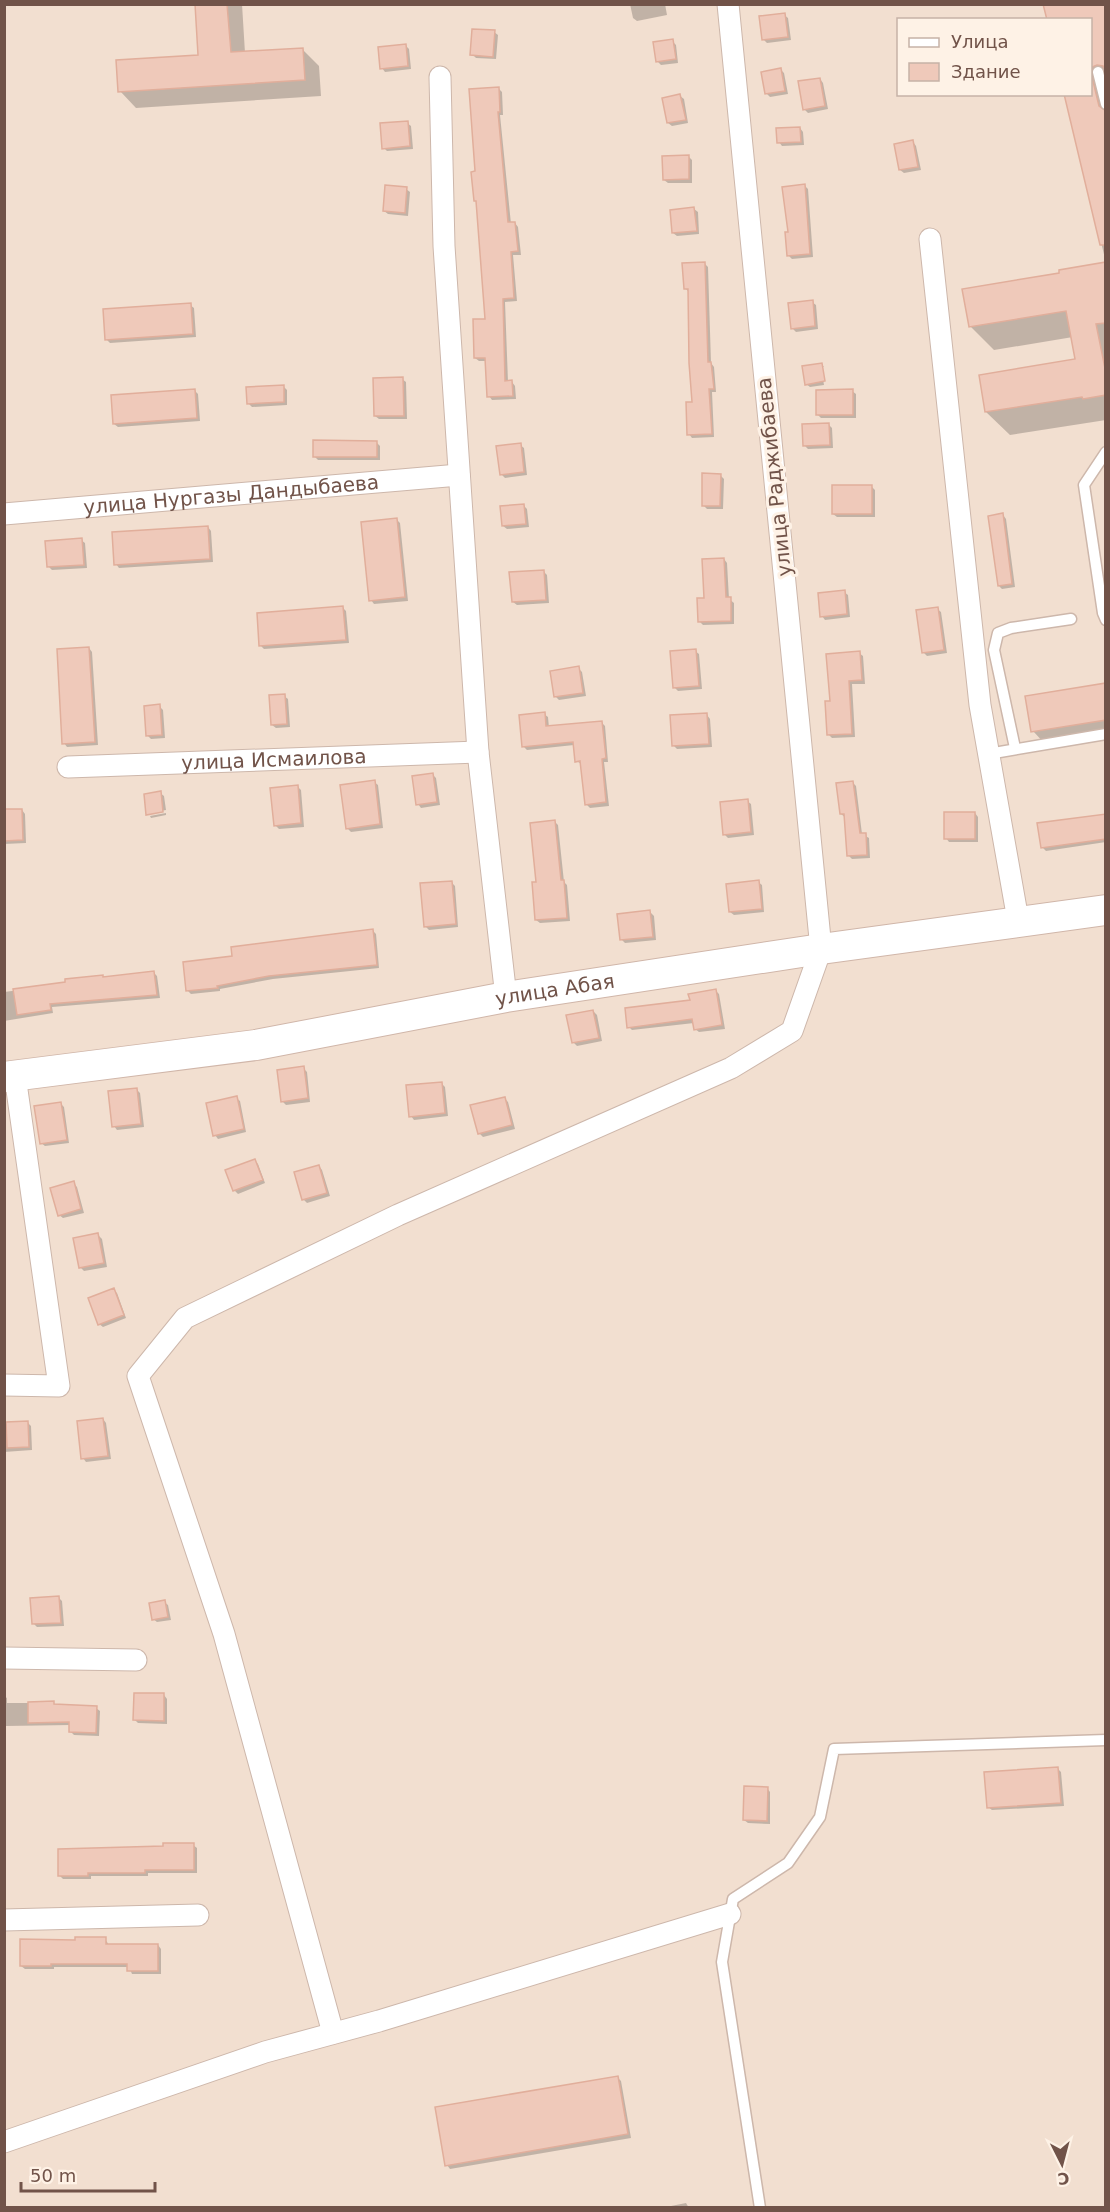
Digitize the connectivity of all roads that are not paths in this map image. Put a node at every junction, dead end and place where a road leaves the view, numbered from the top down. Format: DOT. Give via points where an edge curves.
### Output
graph roads {
  1 [pos="728,4"];
  2 [pos="1098,72"];
  3 [pos="440,77"];
  4 [pos="1106,104"];
  5 [pos="930,238"];
  6 [pos="1106,452"];
  7 [pos="459,475"];
  8 [pos="4,514"];
  9 [pos="1071,619"];
  10 [pos="1106,620"];
  11 [pos="1106,734"];
  12 [pos="1015,748"];
  13 [pos="478,752"];
  14 [pos="988,754"];
  15 [pos="68,767"];
  16 [pos="1106,910"];
  17 [pos="1018,920"];
  18 [pos="820,949"];
  19 [pos="506,998"];
  20 [pos="10,1076"];
  21 [pos="4,1385"];
  22 [pos="4,1658"];
  23 [pos="136,1660"];
  24 [pos="1106,1740"];
  25 [pos="730,1914"];
  26 [pos="198,1915"];
  27 [pos="4,1920"];
  28 [pos="333,2033"];
  29 [pos="4,2142"];
  30 [pos="760,2208"];
  1 -- 18 [label="street, улица Раджибаева"];
  2 -- 4 [label="lane"];
  3 -- 7 [label="street" via="444,246"];
  5 -- 14 [label="street"];
  6 -- 10 [label="lane" via="1084,485"];
  7 -- 8 [label="street, улица Нургазы Дандыбаева"];
  7 -- 13 [label="street"];
  9 -- 12 [label="lane" via="998,633 994,650"];
  11 -- 12 [label="lane"];
  12 -- 14 [label="lane"];
  13 -- 15 [label="street, улица Исмаилова"];
  13 -- 19 [label="street"];
  14 -- 17 [label="street"];
  16 -- 17 [label="street, улица Абая"];
  17 -- 18 [label="street, улица Абая"];
  18 -- 19 [label="street, улица Абая"];
  18 -- 28 [label="street" via="792,1031 731,1068 398,1215 185,1318 138,1376 224,1634"];
  19 -- 20 [label="street, улица Абая" via="256,1045"];
  20 -- 21 [label="street" via="59,1386"];
  22 -- 23 [label="street"];
  24 -- 25 [label="lane" via="834,1749 820,1817 788,1863 732,1899"];
  25 -- 28 [label="street"];
  25 -- 30 [label="lane" via="722,1962"];
  26 -- 27 [label="street"];
  28 -- 29 [label="street" via="264,2052"];
}
